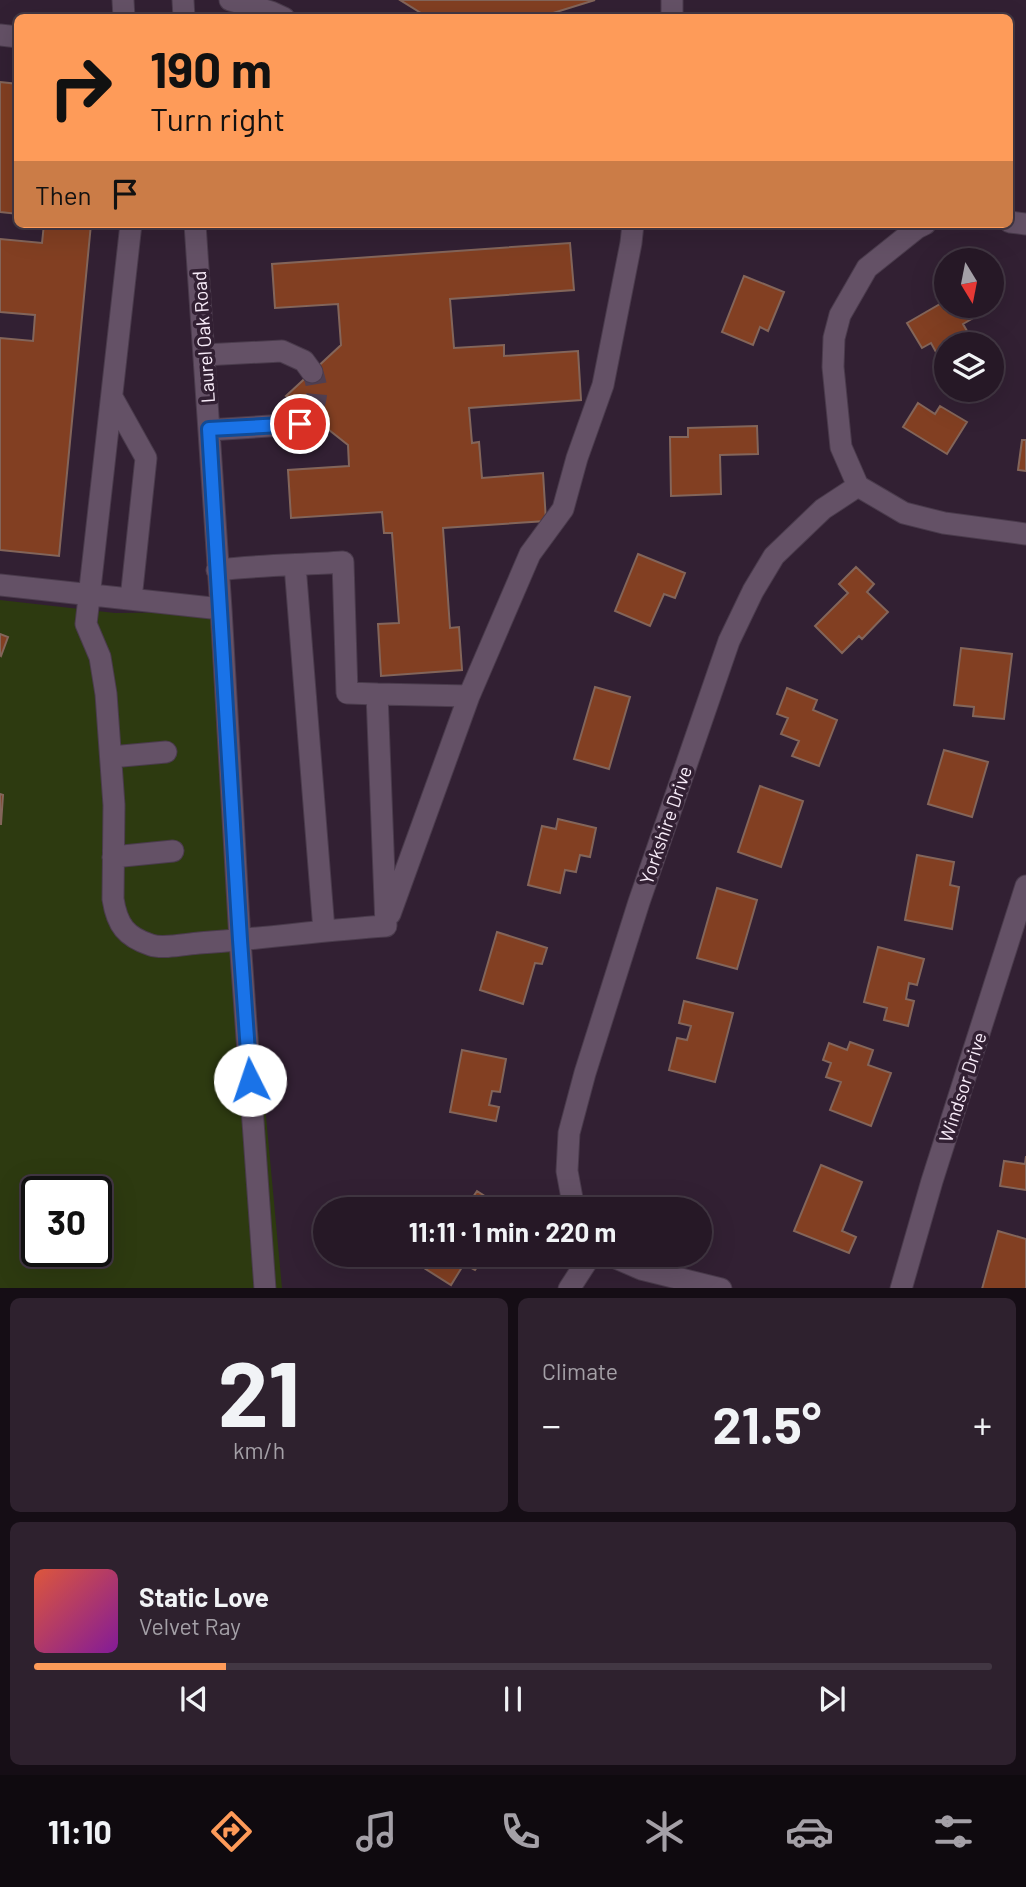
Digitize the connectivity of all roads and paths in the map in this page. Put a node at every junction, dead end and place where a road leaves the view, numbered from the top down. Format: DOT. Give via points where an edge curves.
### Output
graph roads {
  1 [pos="230,0"];
  2 [pos="275,14"];
  3 [pos="131,228"];
  4 [pos="195,228"];
  5 [pos="633,228"];
  6 [pos="917,228"];
  7 [pos="204,355"];
  8 [pos="312,372"];
  9 [pos="111,397"];
  10 [pos="310,414"];
  11 [pos="209,429"];
  12 [pos="858,486"];
  13 [pos="1026,534"];
  14 [pos="295,565"];
  15 [pos="217,570"];
  16 [pos="0,585"];
  17 [pos="89,595"];
  18 [pos="131,599"];
  19 [pos="221,609"];
  20 [pos="377,694"];
  21 [pos="469,696"];
  22 [pos="166,752"];
  23 [pos="111,757"];
  24 [pos="173,851"];
  25 [pos="113,857"];
  26 [pos="1026,886"];
  27 [pos="386,926"];
  28 [pos="324,930"];
  29 [pos="240,940"];
  30 [pos="572,1197"];
  31 [pos="583,1267"];
  32 [pos="636,1267"];
  33 [pos="265,1288"];
  34 [pos="570,1288"];
  35 [pos="717,1288"];
  36 [pos="901,1288"];
  1 -- 2 [label="street"];
  3 -- 9 [label="street"];
  4 -- 7 [label="street, Laurel Oak Road"];
  5 -- 21 [label="street" via="603,385 563,509 530,554"];
  6 -- 12 [label="street" via="867,268 840,316 834,338 841,447"];
  7 -- 8 [label="street" via="282,351 304,360"];
  7 -- 11 [label="street, Laurel Oak Road"];
  9 -- 17 [label="street"];
  9 -- 18 [label="street" via="146,458"];
  10 -- 11 [label="street" via="300,424"];
  11 -- 15 [label="street, Laurel Oak Road"];
  12 -- 13 [label="street" via="904,513"];
  12 -- 30 [label="street, Yorkshire Drive" via="823,509 774,556 729,641 585,1073 569,1133 567,1171"];
  14 -- 15 [label="street"];
  14 -- 20 [label="street" via="343,562 347,693"];
  14 -- 28 [label="street"];
  15 -- 19 [label="street, Laurel Oak Road"];
  16 -- 17 [label="street"];
  17 -- 18 [label="street"];
  17 -- 23 [label="street" via="86,624 103,668"];
  18 -- 19 [label="street"];
  19 -- 29 [label="street, Laurel Oak Road"];
  20 -- 21 [label="street"];
  20 -- 27 [label="street"];
  21 -- 27 [label="street"];
  22 -- 23 [label="street"];
  23 -- 25 [label="street"];
  24 -- 25 [label="street"];
  25 -- 29 [label="street" via="115,912 132,937 154,947"];
  26 -- 36 [label="street, Windsor Drive"];
  27 -- 28 [label="street"];
  28 -- 29 [label="street"];
  29 -- 33 [label="street, Laurel Oak Road"];
  31 -- 34 [label="street"];
  32 -- 35 [label="street"];
}
